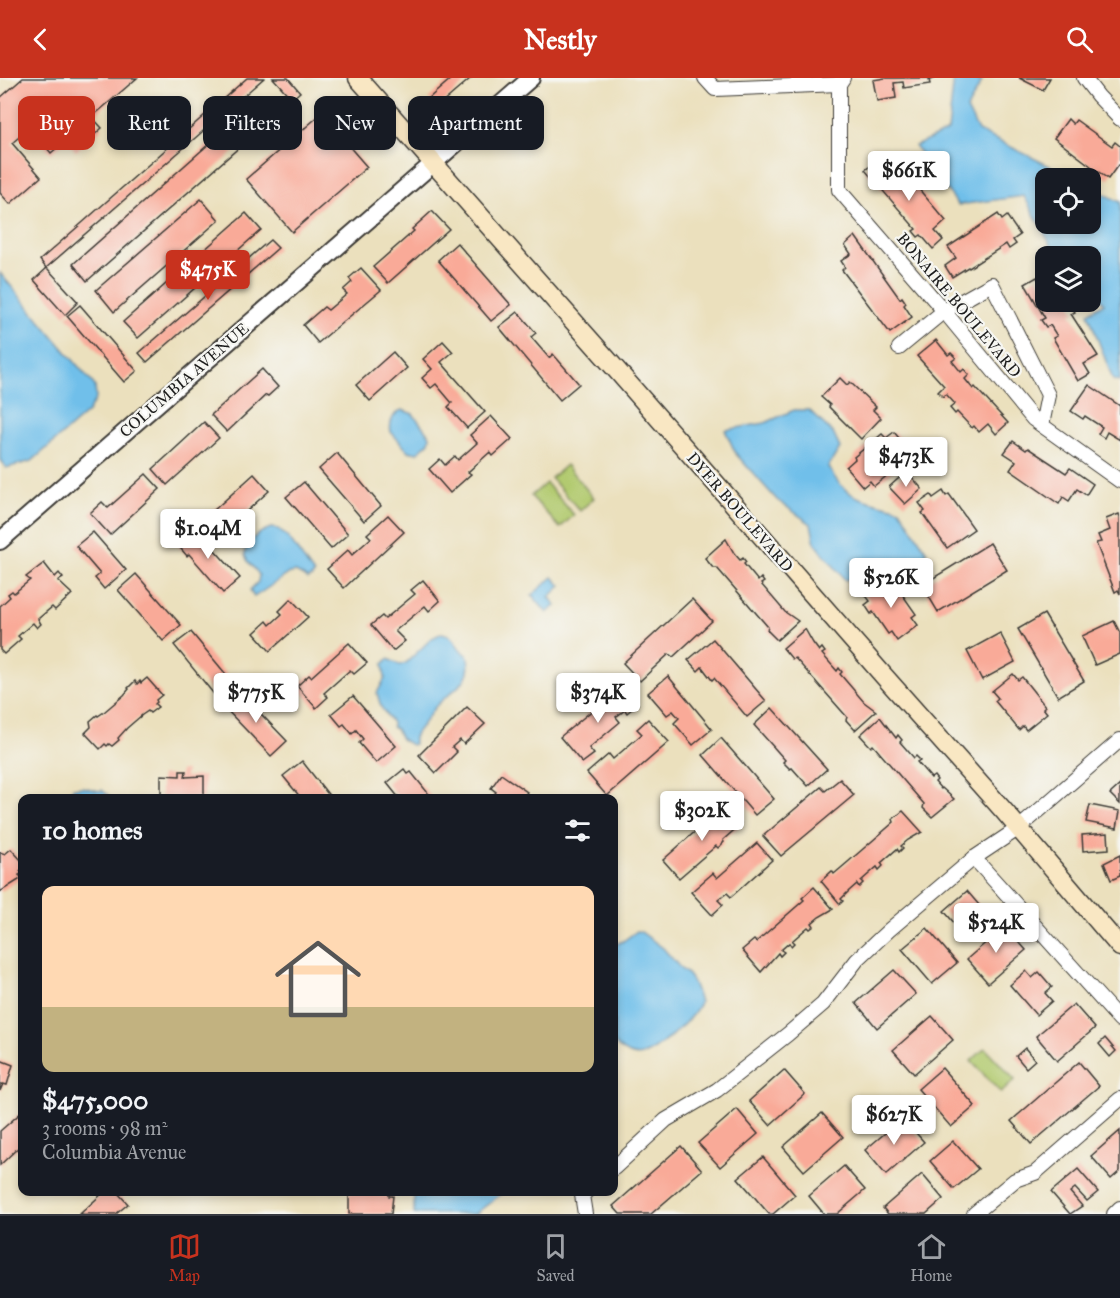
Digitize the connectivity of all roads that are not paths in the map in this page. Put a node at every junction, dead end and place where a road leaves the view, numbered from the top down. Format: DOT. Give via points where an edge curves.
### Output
graph roads {
  1 [pos="358,78"];
  2 [pos="531,78"];
  3 [pos="705,78"];
  4 [pos="1085,78"];
  5 [pos="841,81"];
  6 [pos="1120,118"];
  7 [pos="433,164"];
  8 [pos="944,311"];
  9 [pos="899,348"];
  10 [pos="1042,425"];
  11 [pos="1120,482"];
  12 [pos="0,541"];
  13 [pos="1120,740"];
  14 [pos="1019,828"];
  15 [pos="974,858"];
  16 [pos="1120,947"];
  17 [pos="1120,1020"];
  18 [pos="1120,1099"];
  19 [pos="618,1164"];
  20 [pos="582,1196"];
  21 [pos="1120,1208"];
  22 [pos="585,1214"];
  23 [pos="974,1214"];
  24 [pos="1114,1214"];
  1 -- 7 [label="main road, DYER BOULEVARD"];
  2 -- 7 [label="street, COLUMBIA AVENUE"];
  3 -- 5 [label="street" via="715,89"];
  4 -- 6 [label="street"];
  5 -- 8 [label="street, BONAIRE BOULEVARD" via="838,190"];
  7 -- 12 [label="street, COLUMBIA AVENUE"];
  7 -- 14 [label="main road, DYER BOULEVARD"];
  8 -- 9 [label="street"];
  8 -- 10 [label="street, BONAIRE BOULEVARD"];
  8 -- 10 [label="street" via="992,284 1048,395"];
  10 -- 11 [label="street, BONAIRE BOULEVARD"];
  13 -- 14 [label="street"];
  14 -- 15 [label="street"];
  14 -- 16 [label="main road, DYER BOULEVARD"];
  15 -- 17 [label="street"];
  15 -- 19 [label="street" via="865,952 814,1012 717,1090 666,1120"];
  18 -- 23 [label="street" via="1035,1173 1015,1179"];
  20 -- 22 [label="street"];
  21 -- 24 [label="street"];
}
